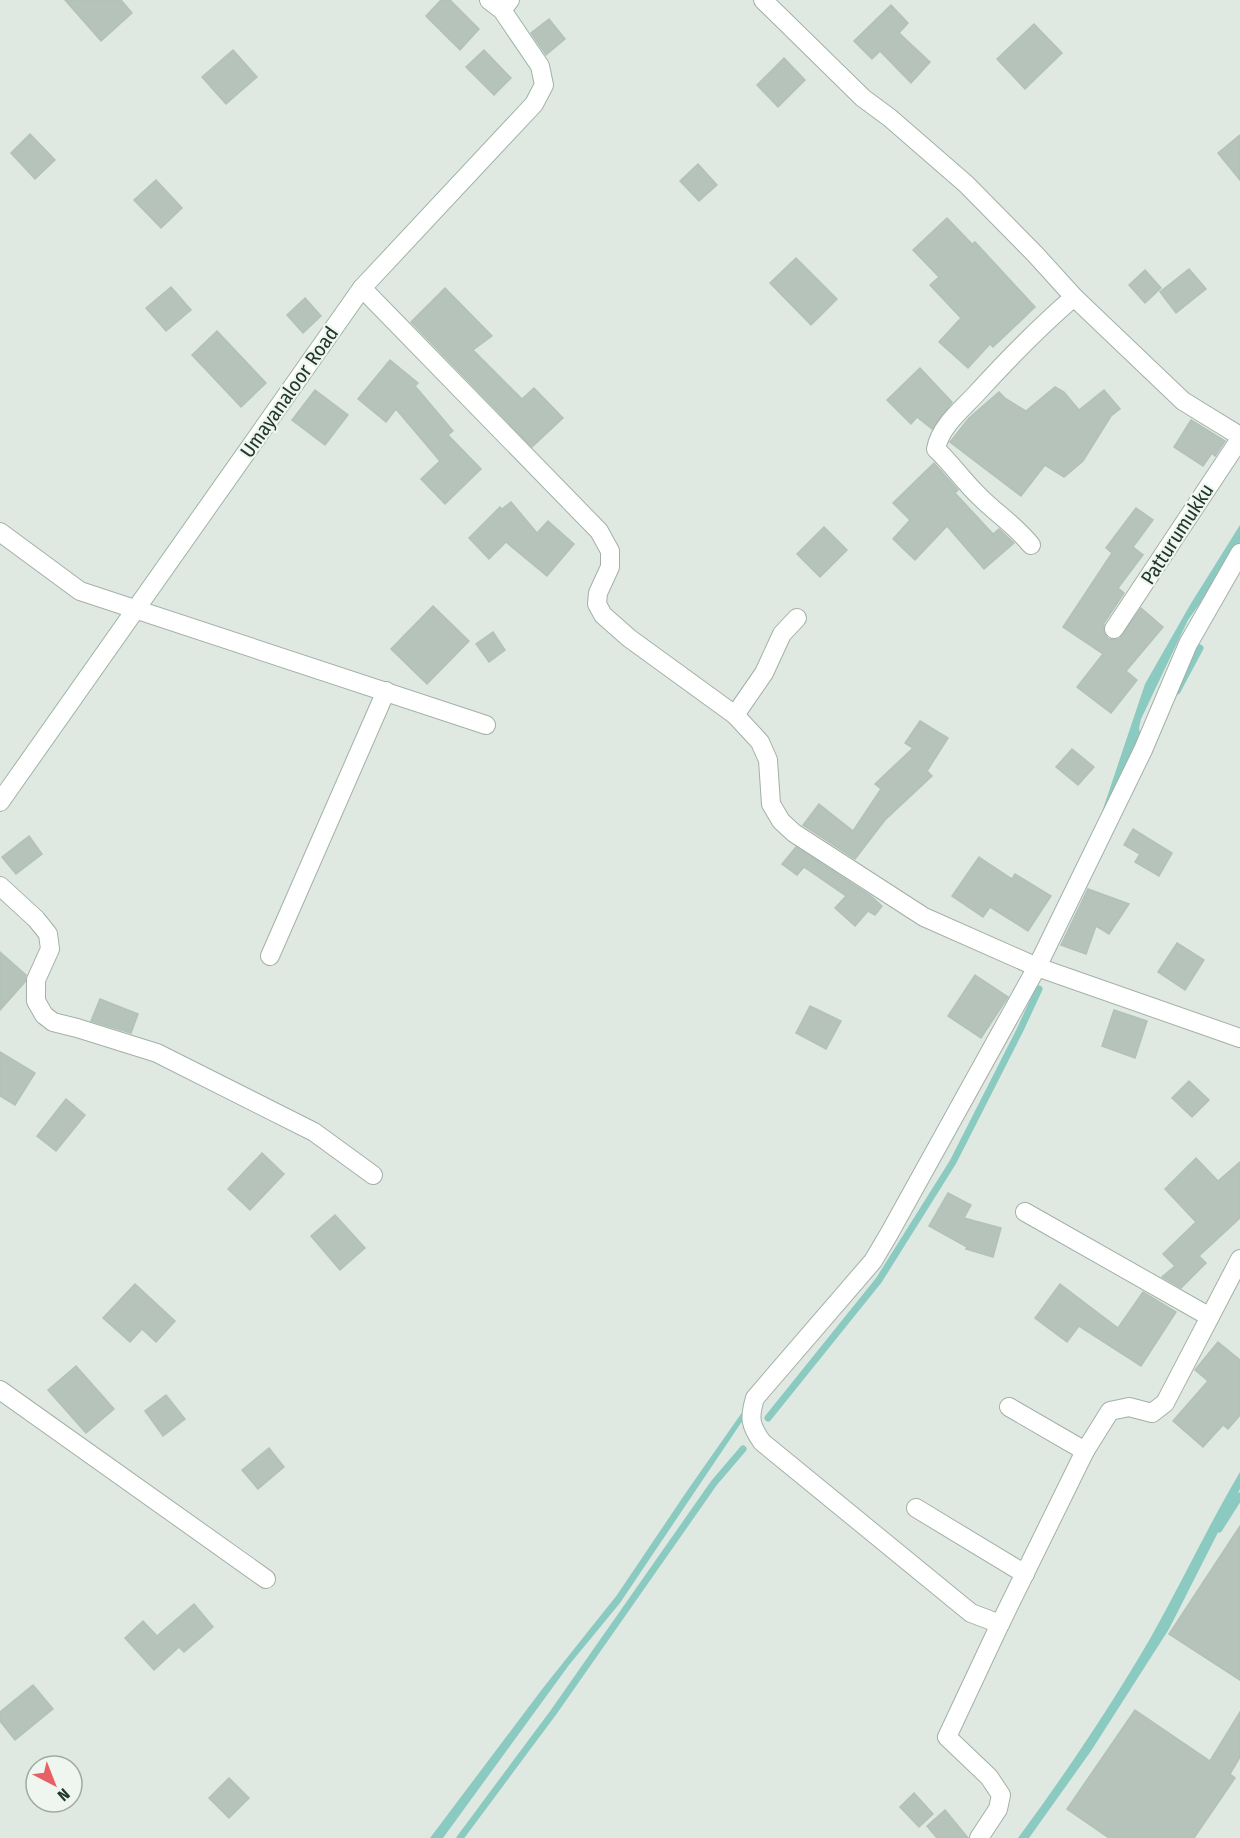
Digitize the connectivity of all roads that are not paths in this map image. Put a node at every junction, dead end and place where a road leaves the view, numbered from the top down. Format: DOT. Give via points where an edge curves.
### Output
graph roads {
  1 [pos="763,0"];
  2 [pos="500,3"];
  3 [pos="362,288"];
  4 [pos="1074,297"];
  5 [pos="1240,438"];
  6 [pos="0,532"];
  7 [pos="1031,545"];
  8 [pos="1240,553"];
  9 [pos="136,610"];
  10 [pos="797,618"];
  11 [pos="1114,629"];
  12 [pos="386,691"];
  13 [pos="735,715"];
  14 [pos="486,725"];
  15 [pos="0,802"];
  16 [pos="0,886"];
  17 [pos="270,956"];
  18 [pos="1037,967"];
  19 [pos="1240,1038"];
  20 [pos="373,1175"];
  21 [pos="1025,1212"];
  22 [pos="1240,1259"];
  23 [pos="1210,1317"];
  24 [pos="0,1390"];
  25 [pos="1009,1407"];
  26 [pos="1085,1451"];
  27 [pos="916,1508"];
  28 [pos="1025,1574"];
  29 [pos="266,1579"];
  30 [pos="1000,1624"];
  31 [pos="979,1838"];
  1 -- 4 [label="street" via="863,98 966,184"];
  2 -- 3 [label="street, Umayanaloor Road" via="540,66 544,85 534,104"];
  3 -- 9 [label="street, Umayanaloor Road"];
  3 -- 13 [label="street" via="599,531 610,551 610,567 598,593 597,604 603,615"];
  4 -- 5 [label="street" via="1183,401"];
  4 -- 7 [label="street" via="1038,327 938,437 936,449 978,496"];
  5 -- 11 [label="street, Patturumukku"];
  6 -- 9 [label="street" via="80,591"];
  8 -- 18 [label="street" via="1188,644 1143,750"];
  9 -- 12 [label="street"];
  9 -- 15 [label="street, Umayanaloor Road"];
  10 -- 13 [label="street" via="782,634 764,673"];
  12 -- 14 [label="street"];
  12 -- 17 [label="street"];
  13 -- 18 [label="street" via="760,742 768,760 771,804 794,833 924,917"];
  16 -- 20 [label="street" via="48,934 50,949 36,980 36,1001 53,1022 157,1053 314,1132"];
  18 -- 19 [label="street"];
  18 -- 30 [label="street" via="873,1261 755,1398 751,1412 752,1429 762,1442 971,1613"];
  21 -- 23 [label="street"];
  22 -- 23 [label="street"];
  23 -- 26 [label="street" via="1165,1403 1152,1413 1129,1407 1110,1411"];
  24 -- 29 [label="street"];
  25 -- 26 [label="street"];
  26 -- 28 [label="street"];
  27 -- 28 [label="street"];
  28 -- 30 [label="street"];
  30 -- 31 [label="street" via="947,1737 989,1777 1001,1795 998,1809"];
}
